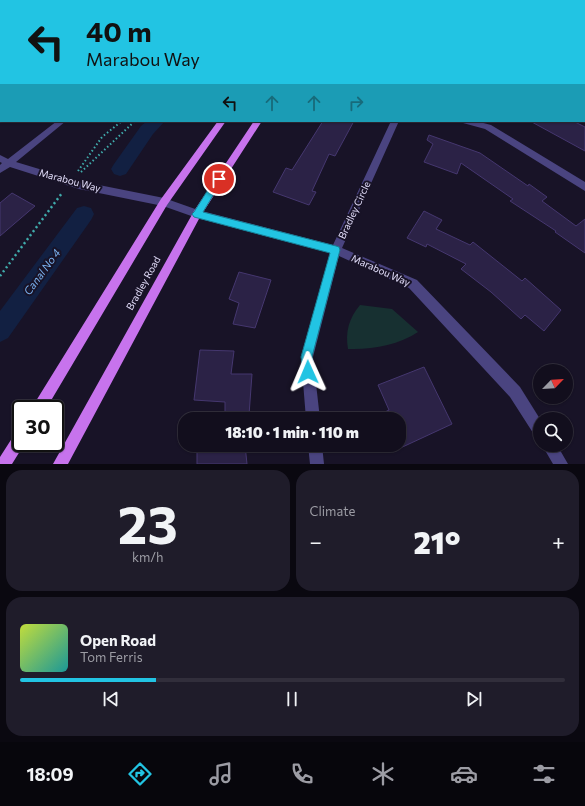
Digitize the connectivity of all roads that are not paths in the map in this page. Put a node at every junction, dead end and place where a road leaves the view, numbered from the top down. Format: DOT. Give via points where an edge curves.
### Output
graph roads {
  1 [pos="61,122"];
  2 [pos="221,122"];
  3 [pos="257,122"];
  4 [pos="395,122"];
  5 [pos="469,122"];
  6 [pos="5,160"];
  7 [pos="0,170"];
  8 [pos="585,186"];
  9 [pos="164,202"];
  10 [pos="197,214"];
  11 [pos="336,250"];
  12 [pos="43,400"];
  13 [pos="312,412"];
  14 [pos="533,420"];
  15 [pos="12,451"];
  16 [pos="316,452"];
  17 [pos="553,452"];
  18 [pos="4,464"];
  19 [pos="60,464"];
  20 [pos="317,464"];
  21 [pos="561,464"];
  1 -- 6 [label="street"];
  2 -- 9 [label="main road"];
  3 -- 10 [label="main road, Bradley Road"];
  4 -- 11 [label="street, Bradley Circle"];
  5 -- 8 [label="street" via="488,128"];
  6 -- 7 [label="street"];
  6 -- 9 [label="street, Marabou Way" via="70,182"];
  9 -- 10 [label="street, Marabou Way"];
  9 -- 12 [label="main road"];
  10 -- 11 [label="street, Marabou Way"];
  10 -- 19 [label="main road, Bradley Road"];
  11 -- 13 [label="street, Bradley Circle" via="306,357"];
  11 -- 14 [label="street, Marabou Way" via="413,284 515,392"];
  15 -- 18 [label="main road"];
  16 -- 20 [label="street"];
  17 -- 21 [label="street"];
}
